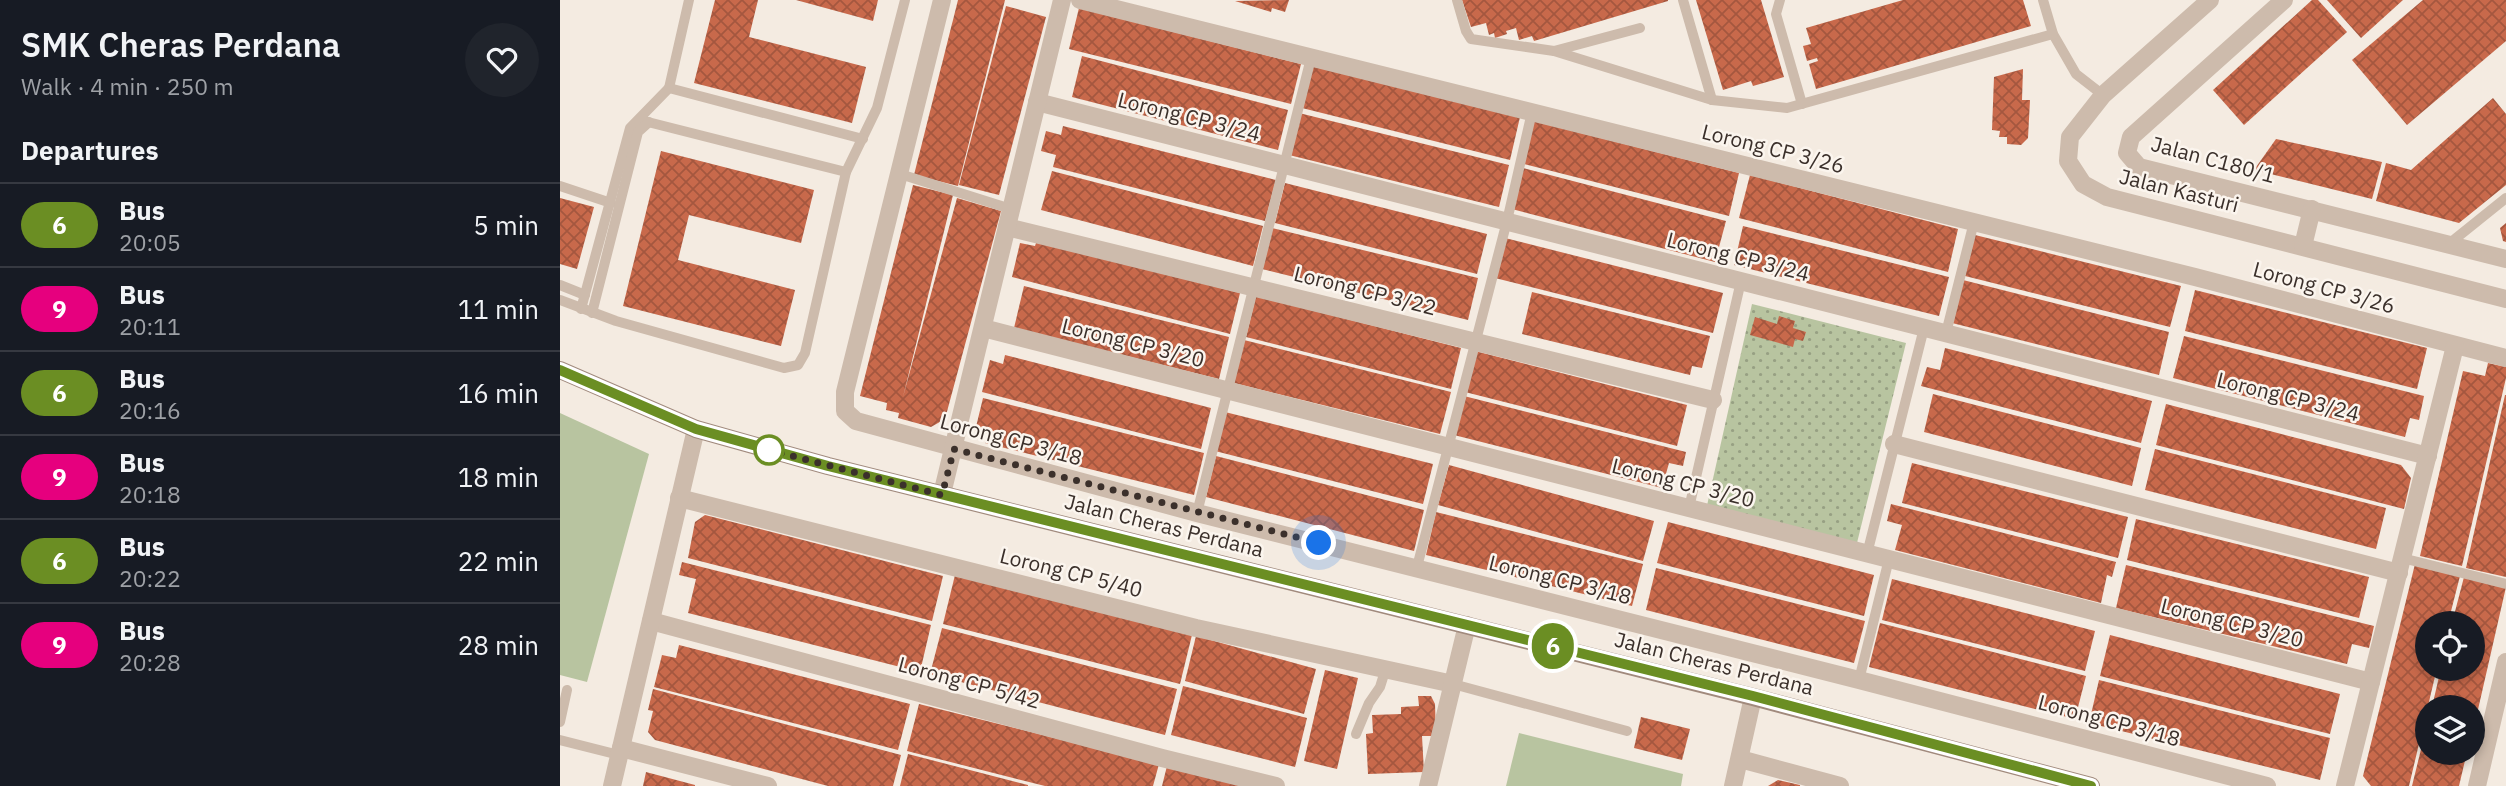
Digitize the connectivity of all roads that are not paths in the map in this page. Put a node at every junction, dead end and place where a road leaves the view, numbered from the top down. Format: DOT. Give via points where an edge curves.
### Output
graph roads {
  1 [pos="690,0"];
  2 [pos="905,0"];
  3 [pos="942,0"];
  4 [pos="1062,0"];
  5 [pos="1080,0"];
  6 [pos="1457,0"];
  7 [pos="1683,0"];
  8 [pos="1780,0"];
  9 [pos="2043,0"];
  10 [pos="2210,0"];
  11 [pos="2284,0"];
  12 [pos="1640,27"];
  13 [pos="2053,34"];
  14 [pos="1554,51"];
  15 [pos="1311,58"];
  16 [pos="669,88"];
  17 [pos="2103,95"];
  18 [pos="1712,100"];
  19 [pos="1037,102"];
  20 [pos="1802,104"];
  21 [pos="1532,112"];
  22 [pos="645,121"];
  23 [pos="863,139"];
  24 [pos="1285,165"];
  25 [pos="845,172"];
  26 [pos="900,174"];
  27 [pos="560,186"];
  28 [pos="2506,198"];
  29 [pos="611,203"];
  30 [pos="1012,209"];
  31 [pos="2312,209"];
  32 [pos="1507,221"];
  33 [pos="1974,222"];
  34 [pos="1007,227"];
  35 [pos="2450,243"];
  36 [pos="2303,246"];
  37 [pos="2506,259"];
  38 [pos="1741,281"];
  39 [pos="560,285"];
  40 [pos="1252,287"];
  41 [pos="585,295"];
  42 [pos="2506,299"];
  43 [pos="560,300"];
  44 [pos="587,311"];
  45 [pos="982,328"];
  46 [pos="1924,328"];
  47 [pos="1946,333"];
  48 [pos="1475,342"];
  49 [pos="2455,346"];
  50 [pos="2506,358"];
  51 [pos="560,370"];
  52 [pos="1226,390"];
  53 [pos="1713,400"];
  54 [pos="696,429"];
  55 [pos="1894,444"];
  56 [pos="1449,447"];
  57 [pos="954,449"];
  58 [pos="2428,456"];
  59 [pos="942,495"];
  60 [pos="679,498"];
  61 [pos="1689,508"];
  62 [pos="1197,513"];
  63 [pos="1867,554"];
  64 [pos="1889,559"];
  65 [pos="2400,565"];
  66 [pos="1417,567"];
  67 [pos="2506,584"];
  68 [pos="651,621"];
  69 [pos="1466,625"];
  70 [pos="2506,662"];
  71 [pos="1386,668"];
  72 [pos="1859,680"];
  73 [pos="2371,682"];
  74 [pos="1453,684"];
  75 [pos="567,690"];
  76 [pos="1753,696"];
  77 [pos="560,722"];
  78 [pos="1627,731"];
  79 [pos="1356,734"];
  80 [pos="560,740"];
  81 [pos="620,751"];
  82 [pos="1740,760"];
  83 [pos="612,786"];
  84 [pos="768,786"];
  85 [pos="1276,786"];
  86 [pos="1428,786"];
  87 [pos="1733,786"];
  88 [pos="1840,786"];
  89 [pos="2091,786"];
  90 [pos="2267,786"];
  91 [pos="2345,786"];
  92 [pos="2477,786"];
  1 -- 16 [label="lane"];
  2 -- 23 [label="lane" via="877,108"];
  3 -- 26 [label="street"];
  4 -- 19 [label="street"];
  5 -- 15 [label="street, Lorong CP 3/26"];
  6 -- 14 [label="lane" via="1471,39"];
  7 -- 18 [label="lane"];
  8 -- 20 [label="lane" via="1776,15"];
  9 -- 13 [label="lane"];
  10 -- 17 [label="street, Jalan Kasturi"];
  11 -- 31 [label="street, Jalan C180/1" via="2132,137 2127,153 2139,167"];
  12 -- 14 [label="lane"];
  13 -- 17 [label="lane" via="2076,74"];
  13 -- 20 [label="lane"];
  14 -- 18 [label="lane"];
  15 -- 21 [label="street, Lorong CP 3/26"];
  15 -- 24 [label="lane"];
  16 -- 22 [label="lane"];
  16 -- 23 [label="lane"];
  17 -- 36 [label="street, Jalan Kasturi" via="2070,137 2068,161 2083,184 2107,197"];
  18 -- 20 [label="lane" via="1787,108"];
  19 -- 24 [label="street, Lorong CP 3/24"];
  19 -- 30 [label="street"];
  21 -- 32 [label="lane"];
  21 -- 33 [label="street, Lorong CP 3/26"];
  22 -- 25 [label="lane"];
  22 -- 29 [label="lane" via="630,128"];
  22 -- 44 [label="lane"];
  23 -- 25 [label="lane"];
  24 -- 32 [label="street, Lorong CP 3/24"];
  24 -- 40 [label="lane"];
  25 -- 44 [label="lane" via="799,365 784,368"];
  26 -- 30 [label="lane"];
  26 -- 57 [label="street, Lorong CP 3/18" via="845,392 845,411 856,421"];
  27 -- 29 [label="lane"];
  28 -- 35 [label="lane"];
  29 -- 41 [label="lane"];
  30 -- 34 [label="street"];
  31 -- 35 [label="street, Jalan C180/1"];
  31 -- 36 [label="street"];
  32 -- 38 [label="street, Lorong CP 3/24"];
  32 -- 48 [label="lane"];
  33 -- 47 [label="lane"];
  33 -- 49 [label="street, Lorong CP 3/26"];
  34 -- 40 [label="street, Lorong CP 3/22"];
  34 -- 45 [label="street"];
  35 -- 37 [label="street, Jalan C180/1"];
  36 -- 42 [label="street, Jalan Kasturi"];
  38 -- 46 [label="street, Lorong CP 3/24"];
  38 -- 53 [label="lane"];
  39 -- 41 [label="lane"];
  40 -- 48 [label="street, Lorong CP 3/22"];
  40 -- 52 [label="lane"];
  41 -- 44 [label="lane"];
  43 -- 44 [label="lane"];
  45 -- 52 [label="street, Lorong CP 3/20"];
  45 -- 57 [label="street"];
  46 -- 47 [label="street, Lorong CP 3/24"];
  46 -- 55 [label="lane"];
  47 -- 58 [label="street, Lorong CP 3/24"];
  48 -- 53 [label="street, Lorong CP 3/22"];
  48 -- 56 [label="lane"];
  49 -- 50 [label="street, Lorong CP 3/26"];
  49 -- 58 [label="street"];
  51 -- 54 [label="street, Jalan Cheras Perdana"];
  52 -- 56 [label="street, Lorong CP 3/20"];
  52 -- 62 [label="lane"];
  53 -- 61 [label="lane"];
  54 -- 59 [label="street, Jalan Cheras Perdana"];
  54 -- 60 [label="street"];
  55 -- 63 [label="lane"];
  55 -- 65 [label="street"];
  56 -- 61 [label="street, Lorong CP 3/20"];
  56 -- 66 [label="lane"];
  57 -- 59 [label="street"];
  57 -- 62 [label="street, Lorong CP 3/18"];
  58 -- 65 [label="street"];
  59 -- 69 [label="street, Jalan Cheras Perdana"];
  60 -- 68 [label="street"];
  60 -- 71 [label="street, Lorong CP 5/40" via="1183,624"];
  61 -- 63 [label="street, Lorong CP 3/20"];
  62 -- 66 [label="street, Lorong CP 3/18"];
  63 -- 64 [label="street, Lorong CP 3/20"];
  64 -- 72 [label="lane"];
  64 -- 73 [label="street, Lorong CP 3/20"];
  65 -- 67 [label="lane"];
  65 -- 73 [label="street"];
  66 -- 72 [label="street, Lorong CP 3/18"];
  68 -- 81 [label="street"];
  68 -- 85 [label="street, Lorong CP 5/42"];
  69 -- 74 [label="street"];
  69 -- 76 [label="street, Jalan Cheras Perdana"];
  70 -- 92 [label="street"];
  71 -- 74 [label="street, Lorong CP 5/40"];
  71 -- 79 [label="lane"];
  72 -- 90 [label="street, Lorong CP 3/18"];
  73 -- 91 [label="street"];
  74 -- 78 [label="lane"];
  74 -- 86 [label="street"];
  75 -- 77 [label="lane"];
  76 -- 82 [label="street"];
  76 -- 89 [label="street, Jalan Cheras Perdana"];
  80 -- 81 [label="lane"];
  81 -- 83 [label="street"];
  81 -- 84 [label="street"];
  82 -- 87 [label="street"];
  82 -- 88 [label="street"];
}
